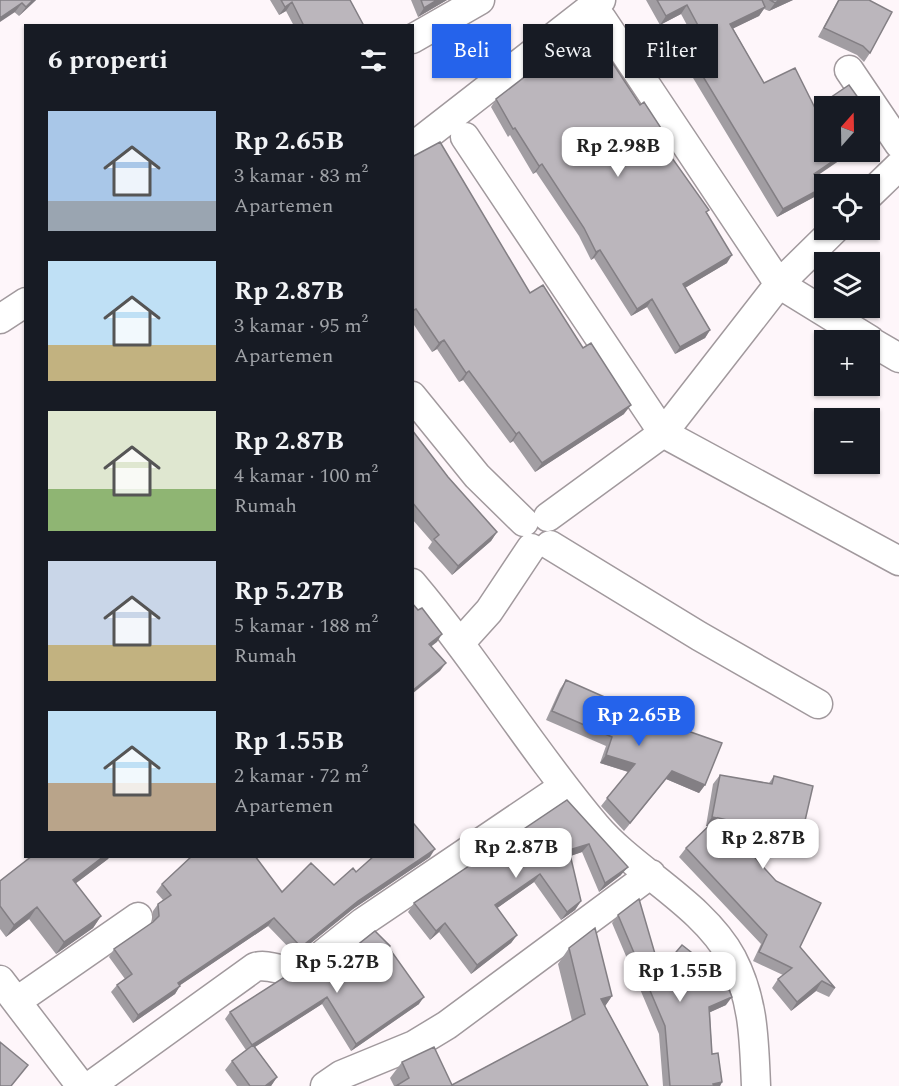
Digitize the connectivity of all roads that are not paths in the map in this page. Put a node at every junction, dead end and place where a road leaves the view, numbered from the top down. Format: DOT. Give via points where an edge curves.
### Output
graph roads {
  1 [pos="480,0"];
  2 [pos="602,10"];
  3 [pos="414,38"];
  4 [pos="849,70"];
  5 [pos="465,137"];
  6 [pos="414,143"];
  7 [pos="899,144"];
  8 [pos="899,166"];
  9 [pos="880,185"];
  10 [pos="824,240"];
  11 [pos="778,284"];
  12 [pos="24,303"];
  13 [pos="0,319"];
  14 [pos="854,330"];
  15 [pos="880,346"];
  16 [pos="899,358"];
  17 [pos="414,398"];
  18 [pos="663,433"];
  19 [pos="538,533"];
  20 [pos="899,561"];
  21 [pos="417,598"];
  22 [pos="461,642"];
  23 [pos="818,704"];
  24 [pos="564,786"];
  25 [pos="651,874"];
  26 [pos="138,917"];
  27 [pos="8,990"];
  28 [pos="81,1086"];
  29 [pos="90,1086"];
  30 [pos="325,1086"];
  31 [pos="756,1086"];
  1 -- 3 [label="street"];
  2 -- 6 [label="street"];
  2 -- 11 [label="street"];
  4 -- 7 [label="street"];
  5 -- 18 [label="street"];
  8 -- 9 [label="street"];
  10 -- 11 [label="street"];
  11 -- 14 [label="street"];
  11 -- 18 [label="street"];
  12 -- 13 [label="street"];
  15 -- 16 [label="street"];
  17 -- 19 [label="street" via="477,476"];
  18 -- 19 [label="street"];
  18 -- 20 [label="street"];
  19 -- 22 [label="street" via="489,611"];
  19 -- 23 [label="street" via="699,636"];
  21 -- 22 [label="street"];
  22 -- 24 [label="street" via="527,740"];
  24 -- 25 [label="street" via="598,828"];
  24 -- 29 [label="street" via="363,922 302,971 255,967"];
  25 -- 30 [label="street" via="447,1025 414,1045 341,1075"];
  25 -- 31 [label="street" via="718,938 731,957 753,1015"];
  26 -- 27 [label="street"];
  27 -- 28 [label="street"];
}
